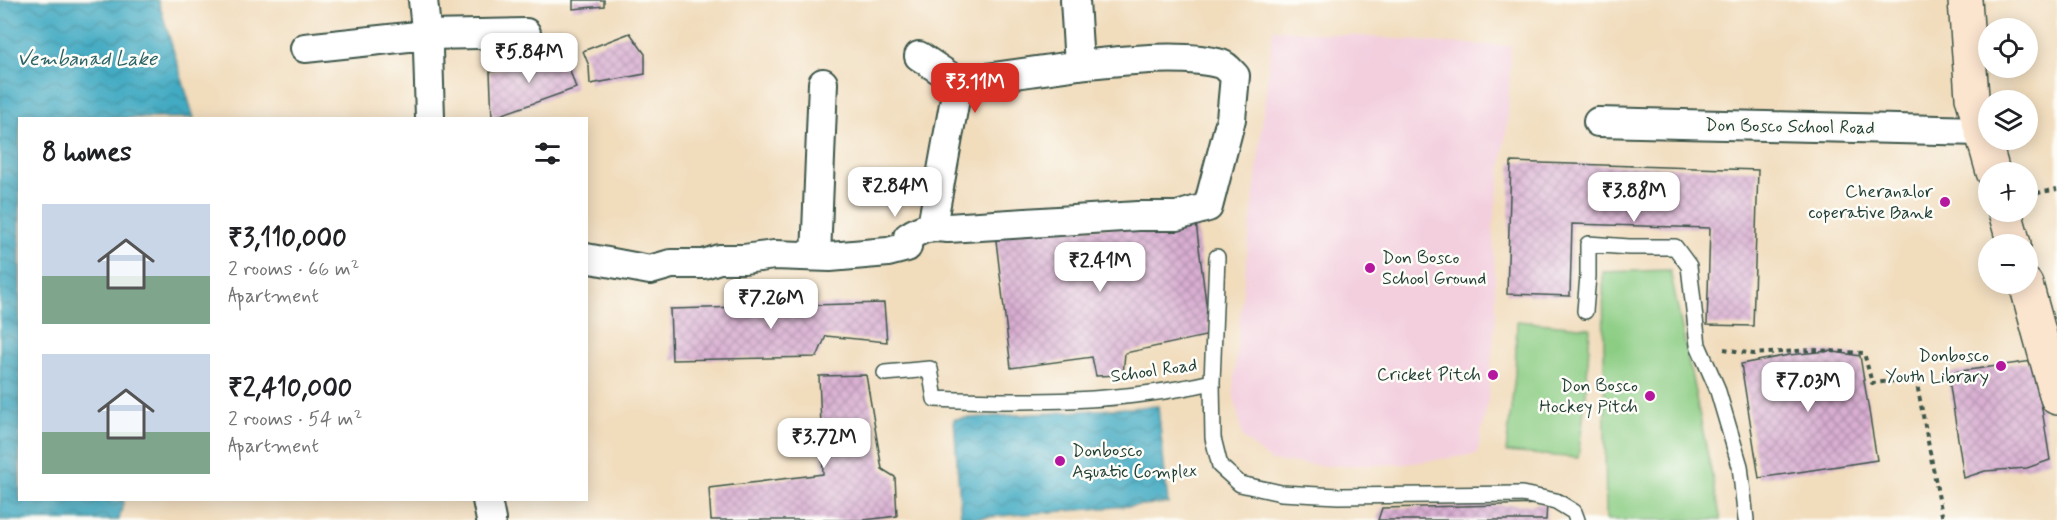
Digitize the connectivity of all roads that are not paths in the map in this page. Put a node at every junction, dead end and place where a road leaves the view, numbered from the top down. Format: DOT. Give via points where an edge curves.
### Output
graph roads {
  1 [pos="423,0"];
  2 [pos="1075,0"];
  3 [pos="1965,0"];
  4 [pos="526,33"];
  5 [pos="427,35"];
  6 [pos="305,48"];
  7 [pos="919,56"];
  8 [pos="1079,65"];
  9 [pos="957,82"];
  10 [pos="823,83"];
  11 [pos="430,117"];
  12 [pos="1978,120"];
  13 [pos="1598,122"];
  14 [pos="1978,131"];
  15 [pos="932,226"];
  16 [pos="816,256"];
  17 [pos="1217,257"];
  18 [pos="588,258"];
  19 [pos="2029,294"];
  20 [pos="1585,311"];
  21 [pos="885,372"];
  22 [pos="1212,382"];
  23 [pos="2057,398"];
  24 [pos="487,501"];
  25 [pos="491,520"];
  26 [pos="1577,520"];
  27 [pos="1746,520"];
  1 -- 5 [label="street"];
  2 -- 8 [label="street"];
  3 -- 12 [label="main road" via="1972,97"];
  4 -- 5 [label="street"];
  5 -- 6 [label="street"];
  5 -- 11 [label="street"];
  7 -- 9 [label="street"];
  8 -- 9 [label="street"];
  8 -- 15 [label="street" via="1190,60 1224,64 1235,76 1231,119 1208,207 1177,216"];
  9 -- 15 [label="street"];
  10 -- 16 [label="street"];
  13 -- 14 [label="street, Don Bosco School Road"];
  15 -- 16 [label="street" via="908,237 907,247 897,250"];
  16 -- 18 [label="street" via="774,255 671,264 650,270"];
  17 -- 22 [label="lane"];
  19 -- 23 [label="main road"];
  20 -- 27 [label="lane" via="1588,244 1675,247 1689,266 1698,345 1717,388 1740,465"];
  21 -- 22 [label="lane, School Road" via="930,369 935,399 986,401 1068,401 1169,392"];
  22 -- 26 [label="lane, School Road" via="1213,438 1220,466 1240,484 1281,493 1338,496 1522,494 1556,501 1574,512"];
  24 -- 25 [label="street"];
}
